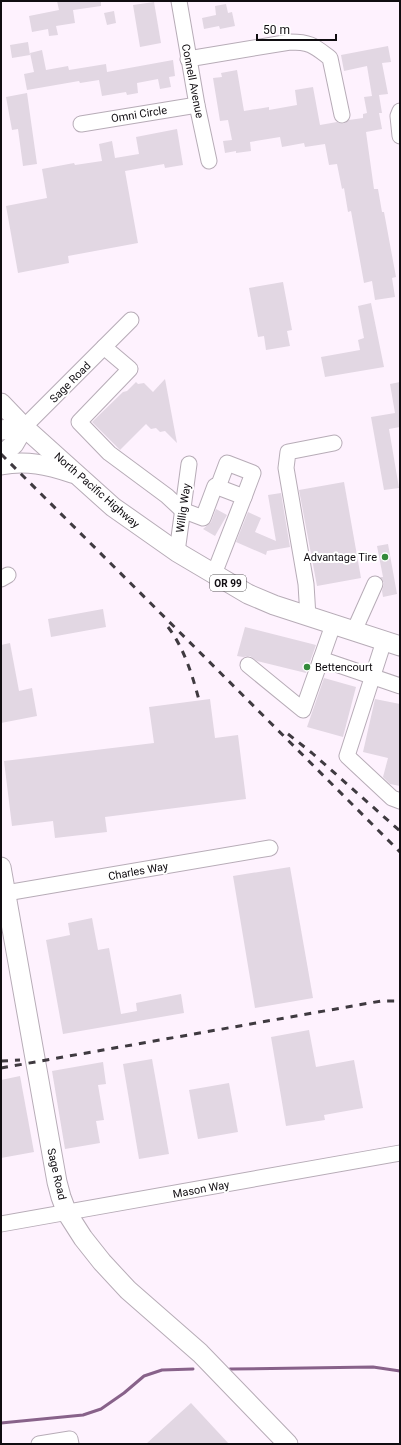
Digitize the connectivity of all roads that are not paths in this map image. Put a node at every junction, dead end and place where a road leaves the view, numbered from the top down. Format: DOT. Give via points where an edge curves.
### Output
graph roads {
  1 [pos="179,1"];
  2 [pos="188,59"];
  3 [pos="197,105"];
  4 [pos="400,110"];
  5 [pos="342,115"];
  6 [pos="81,124"];
  7 [pos="400,136"];
  8 [pos="209,161"];
  9 [pos="131,320"];
  10 [pos="104,348"];
  11 [pos="1,403"];
  12 [pos="24,427"];
  13 [pos="1,430"];
  14 [pos="334,443"];
  15 [pos="1,456"];
  16 [pos="189,464"];
  17 [pos="1,465"];
  18 [pos="79,476"];
  19 [pos="218,487"];
  20 [pos="244,497"];
  21 [pos="182,510"];
  22 [pos="176,552"];
  23 [pos="214,574"];
  24 [pos="375,584"];
  25 [pos="308,616"];
  26 [pos="333,624"];
  27 [pos="354,631"];
  28 [pos="392,644"];
  29 [pos="321,659"];
  30 [pos="248,665"];
  31 [pos="372,677"];
  32 [pos="400,686"];
  33 [pos="400,801"];
  34 [pos="270,848"];
  35 [pos="1,867"];
  36 [pos="6,893"];
  37 [pos="400,1153"];
  38 [pos="68,1213"];
  39 [pos="1,1224"];
  40 [pos="286,1443"];
  41 [pos="39,1444"];
  42 [pos="71,1444"];
  1 -- 2 [label="street, Connell Avenue"];
  2 -- 3 [label="street, Connell Avenue"];
  2 -- 5 [label="street" via="290,42 314,45 330,58"];
  3 -- 6 [label="street, Omni Circle"];
  3 -- 8 [label="street, Connell Avenue"];
  4 -- 7 [label="street"];
  9 -- 10 [label="street, Sage Road"];
  10 -- 12 [label="street, Sage Road"];
  10 -- 21 [label="street" via="130,369 79,422 109,453"];
  11 -- 12 [label="main road, North Pacific Highway / OR 99"];
  12 -- 13 [label="main road"];
  12 -- 15 [label="main road" via="14,444"];
  12 -- 18 [label="main road, North Pacific Highway / OR 99"];
  14 -- 25 [label="street" via="288,452 286,468 306,584"];
  16 -- 21 [label="street, Willig Way"];
  17 -- 18 [label="main road" via="26,462 53,467"];
  18 -- 22 [label="main road, North Pacific Highway / OR 99" via="113,507"];
  19 -- 20 [label="street"];
  19 -- 20 [label="street" via="227,463 253,473"];
  19 -- 21 [label="street" via="215,486 203,518"];
  20 -- 23 [label="street"];
  21 -- 22 [label="street, Willig Way"];
  22 -- 23 [label="main road, North Pacific Highway / OR 99"];
  23 -- 25 [label="main road, North Pacific Highway / OR 99" via="248,594"];
  24 -- 27 [label="street"];
  25 -- 26 [label="main road, North Pacific Highway / OR 99"];
  26 -- 27 [label="main road, North Pacific Highway / OR 99"];
  26 -- 29 [label="street"];
  27 -- 28 [label="main road, North Pacific Highway / OR 99"];
  28 -- 31 [label="street"];
  29 -- 30 [label="street" via="302,710"];
  29 -- 31 [label="street"];
  31 -- 32 [label="street"];
  31 -- 33 [label="street" via="347,756 392,798"];
  34 -- 36 [label="street, Charles Way"];
  35 -- 36 [label="main road, Sage Road"];
  36 -- 38 [label="main road, Sage Road" via="57,1182"];
  37 -- 38 [label="street, Mason Way"];
  38 -- 39 [label="street, Mason Way"];
  38 -- 40 [label="main road, Sage Road" via="102,1262 128,1290 200,1353"];
  41 -- 42 [label="street" via="70,1439"];
}
